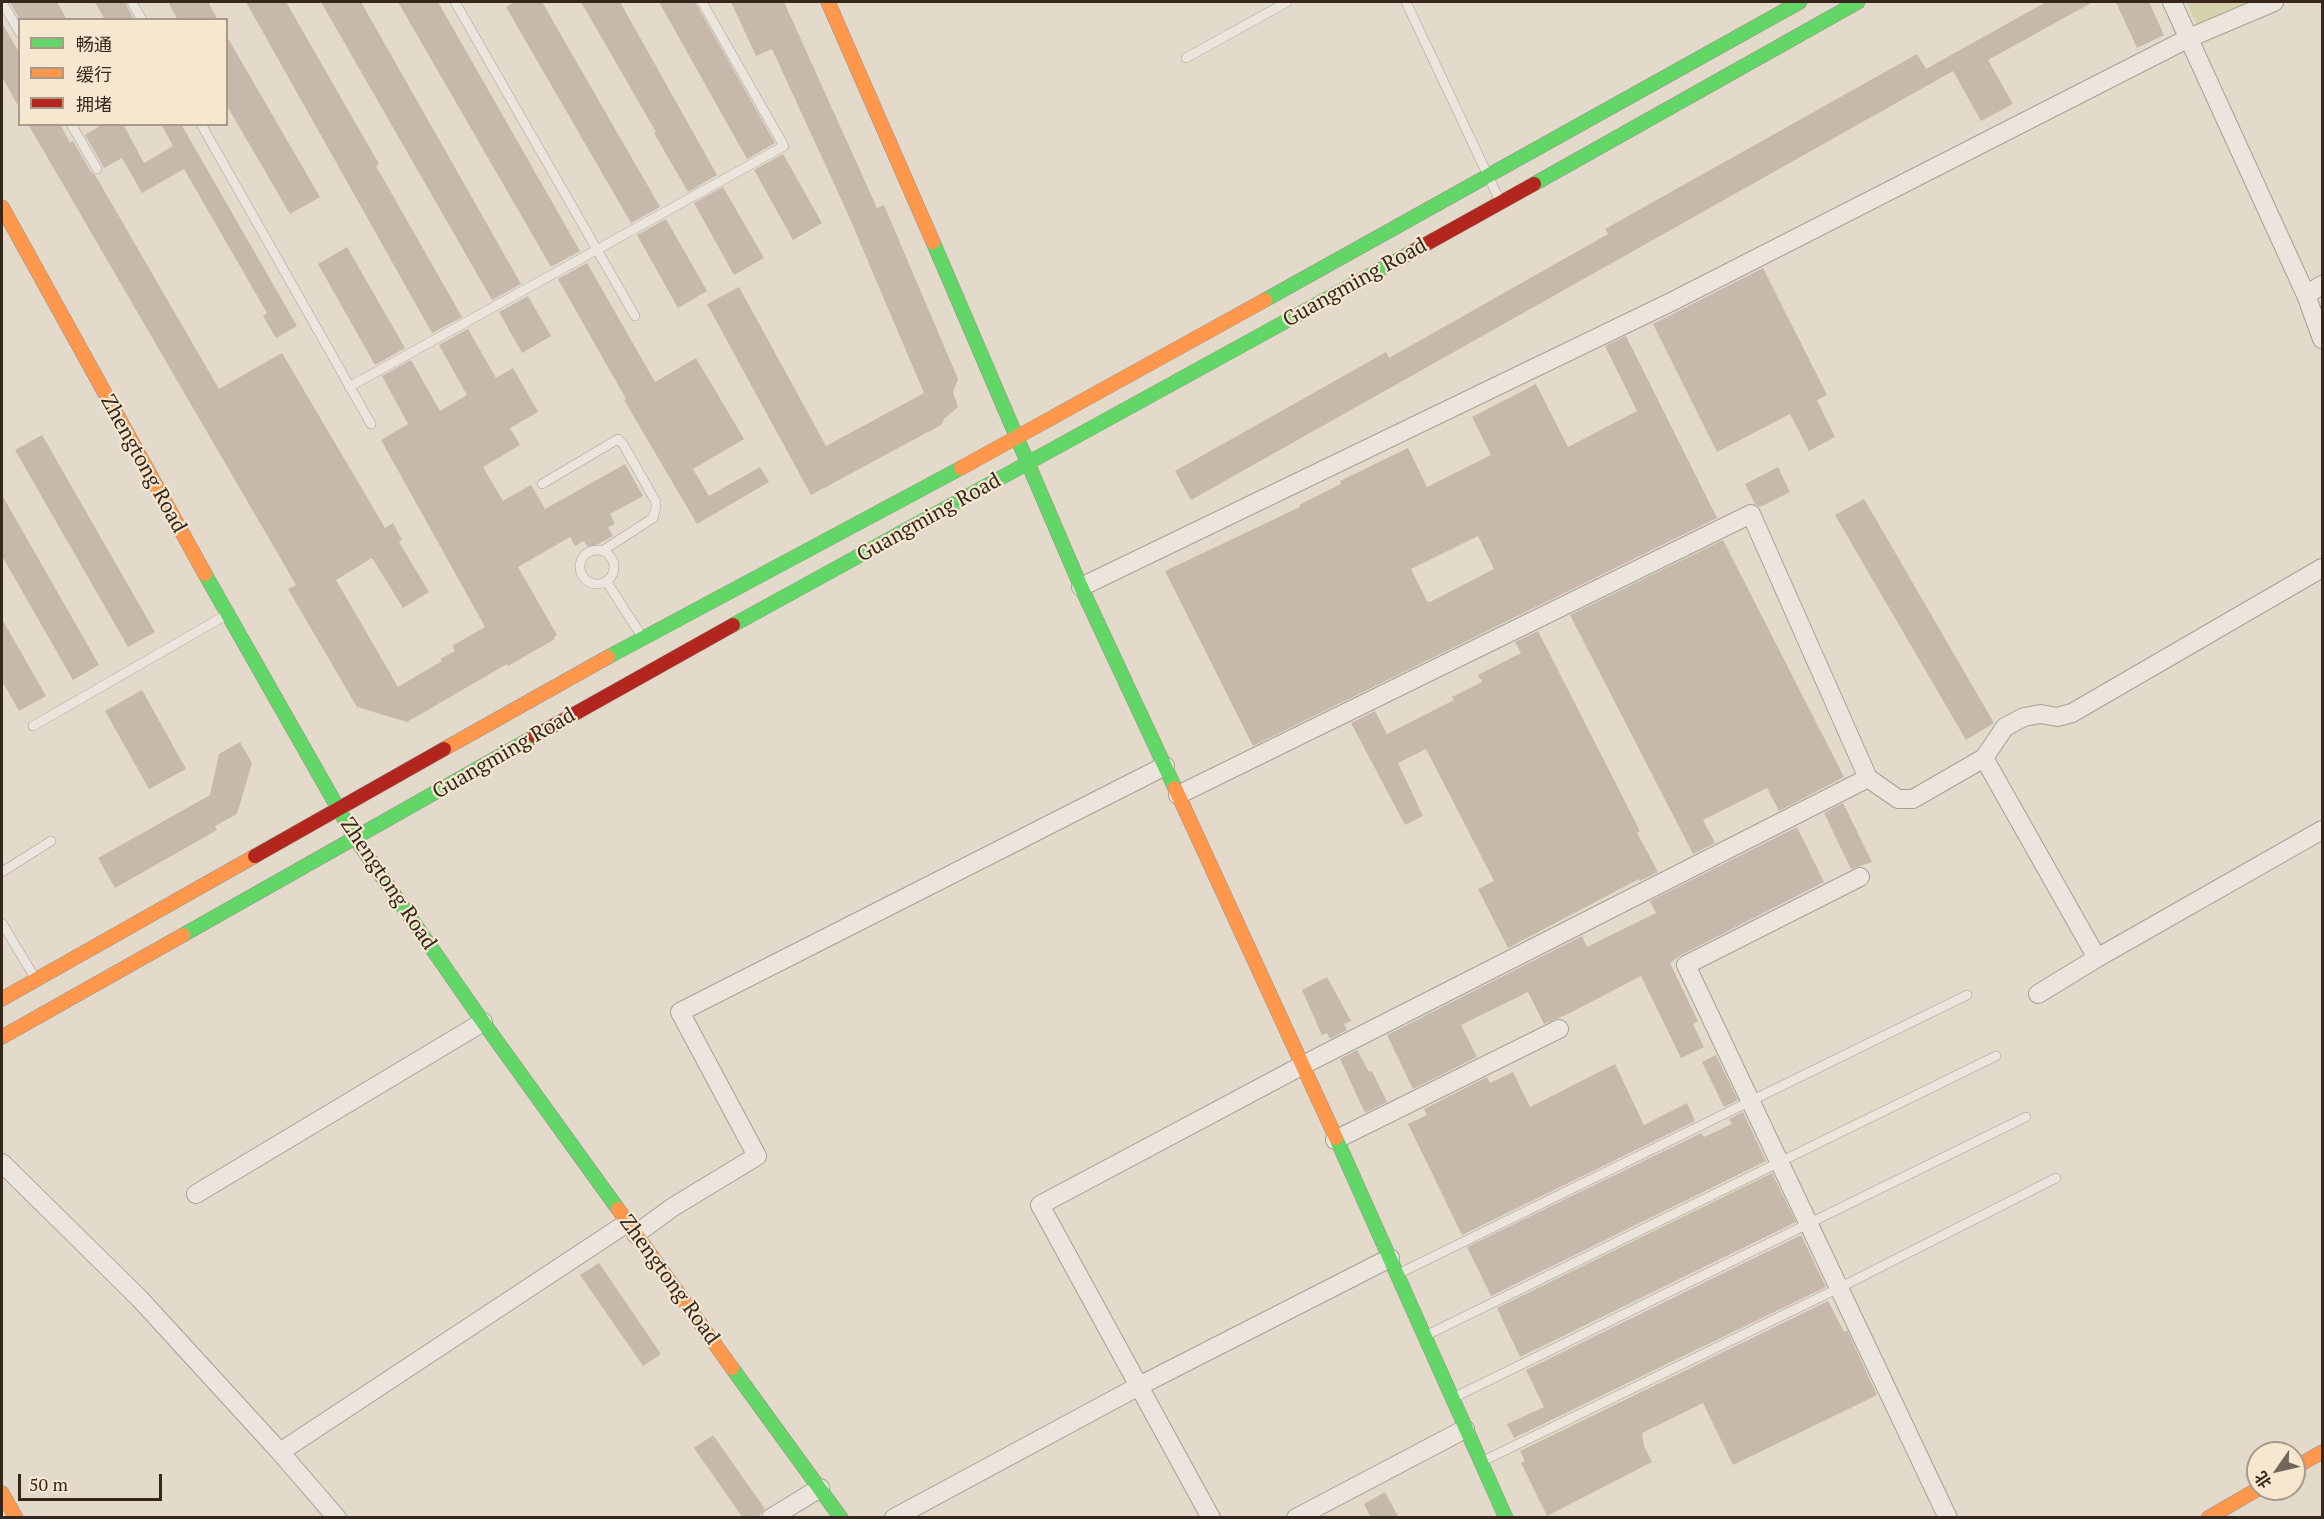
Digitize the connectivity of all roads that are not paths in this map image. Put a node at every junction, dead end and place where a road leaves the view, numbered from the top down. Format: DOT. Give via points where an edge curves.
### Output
graph roads {
  1 [pos="2,2"];
  2 [pos="132,2"];
  3 [pos="454,2"];
  4 [pos="702,2"];
  5 [pos="828,2"];
  6 [pos="1287,2"];
  7 [pos="1406,2"];
  8 [pos="1800,2"];
  9 [pos="1858,2"];
  10 [pos="2172,2"];
  11 [pos="2274,2"];
  12 [pos="141,18"];
  13 [pos="18,30"];
  14 [pos="2189,38"];
  15 [pos="1186,58"];
  16 [pos="72,126"];
  17 [pos="202,126"];
  18 [pos="97,170"];
  19 [pos="1487,176"];
  20 [pos="1501,203"];
  21 [pos="2,207"];
  22 [pos="597,250"];
  23 [pos="2322,285"];
  24 [pos="2306,295"];
  25 [pos="635,316"];
  26 [pos="2322,339"];
  27 [pos="350,387"];
  28 [pos="370,424"];
  29 [pos="1018,438"];
  30 [pos="1029,463"];
  31 [pos="542,484"];
  32 [pos="602,551"];
  33 [pos="2322,570"];
  34 [pos="606,581"];
  35 [pos="1081,587"];
  36 [pos="226,614"];
  37 [pos="643,637"];
  38 [pos="33,726"];
  39 [pos="1983,758"];
  40 [pos="1165,766"];
  41 [pos="1868,777"];
  42 [pos="1178,795"];
  43 [pos="337,809"];
  44 [pos="2322,830"];
  45 [pos="355,838"];
  46 [pos="51,841"];
  47 [pos="2,873"];
  48 [pos="1860,878"];
  49 [pos="2,923"];
  50 [pos="2097,958"];
  51 [pos="37,980"];
  52 [pos="2037,994"];
  53 [pos="1967,995"];
  54 [pos="2,999"];
  55 [pos="483,1022"];
  56 [pos="1559,1029"];
  57 [pos="2,1037"];
  58 [pos="1996,1056"];
  59 [pos="1303,1065"];
  60 [pos="1750,1101"];
  61 [pos="2026,1117"];
  62 [pos="1335,1140"];
  63 [pos="1779,1162"];
  64 [pos="2,1163"];
  65 [pos="2056,1178"];
  66 [pos="196,1194"];
  67 [pos="1808,1224"];
  68 [pos="631,1228"];
  69 [pos="1394,1266"];
  70 [pos="1839,1288"];
  71 [pos="1425,1336"];
  72 [pos="1139,1386"];
  73 [pos="1452,1398"];
  74 [pos="1465,1429"];
  75 [pos="279,1452"];
  76 [pos="2322,1452"];
  77 [pos="2306,1461"];
  78 [pos="1481,1462"];
  79 [pos="820,1488"];
  80 [pos="2,1493"];
  81 [pos="2246,1496"];
  82 [pos="16,1518"];
  83 [pos="337,1518"];
  84 [pos="771,1518"];
  85 [pos="841,1518"];
  86 [pos="894,1518"];
  87 [pos="1212,1518"];
  88 [pos="1296,1518"];
  89 [pos="1506,1518"];
  90 [pos="1948,1518"];
  91 [pos="2208,1518"];
  1 -- 13 [label="lane"];
  2 -- 12 [label="lane"];
  3 -- 22 [label="lane"];
  4 -- 22 [label="lane" via="784,146"];
  5 -- 29 [label="main road"];
  6 -- 15 [label="lane"];
  7 -- 19 [label="lane"];
  8 -- 19 [label="main road, Guangming Road"];
  9 -- 20 [label="main road, Guangming Road"];
  10 -- 14 [label="street"];
  11 -- 14 [label="street"];
  14 -- 24 [label="street"];
  14 -- 35 [label="street" via="1671,302"];
  16 -- 18 [label="lane"];
  17 -- 27 [label="lane"];
  19 -- 20 [label="lane"];
  19 -- 29 [label="main road, Guangming Road"];
  20 -- 30 [label="main road, Guangming Road"];
  21 -- 36 [label="main road, Zhengtong Road"];
  22 -- 25 [label="lane"];
  22 -- 27 [label="lane"];
  23 -- 24 [label="street"];
  24 -- 26 [label="street"];
  27 -- 28 [label="lane"];
  29 -- 30 [label="main road"];
  29 -- 37 [label="main road, Guangming Road"];
  30 -- 35 [label="main road"];
  30 -- 45 [label="main road, Guangming Road"];
  31 -- 32 [label="lane" via="618,439 623,444 656,507 653,518"];
  32 -- 34 [label="lane" via="614,566"];
  32 -- 34 [label="lane" via="589,552 580,567 590,582"];
  33 -- 39 [label="street" via="2072,713 2024,717 2005,727"];
  34 -- 37 [label="lane"];
  35 -- 40 [label="main road"];
  36 -- 38 [label="lane"];
  36 -- 43 [label="main road, Zhengtong Road"];
  37 -- 43 [label="main road, Guangming Road"];
  39 -- 41 [label="street" via="1913,799 1898,799"];
  39 -- 50 [label="street"];
  40 -- 42 [label="main road"];
  40 -- 68 [label="street" via="680,1012 757,1156"];
  41 -- 42 [label="street" via="1751,514"];
  41 -- 59 [label="street"];
  42 -- 59 [label="main road"];
  43 -- 45 [label="main road, Zhengtong Road"];
  43 -- 51 [label="main road, Guangming Road"];
  44 -- 50 [label="street"];
  45 -- 55 [label="main road, Zhengtong Road"];
  45 -- 57 [label="main road, Guangming Road"];
  46 -- 47 [label="lane"];
  48 -- 60 [label="street" via="1686,965"];
  49 -- 51 [label="lane"];
  50 -- 52 [label="street"];
  51 -- 54 [label="main road, Guangming Road"];
  53 -- 60 [label="lane"];
  55 -- 66 [label="street"];
  55 -- 68 [label="main road, Zhengtong Road"];
  56 -- 62 [label="street"];
  58 -- 63 [label="lane"];
  59 -- 62 [label="main road"];
  59 -- 72 [label="street" via="1040,1206"];
  60 -- 63 [label="street"];
  60 -- 69 [label="lane"];
  61 -- 67 [label="lane"];
  62 -- 69 [label="main road"];
  63 -- 67 [label="street"];
  63 -- 71 [label="lane"];
  64 -- 75 [label="street" via="140,1299"];
  65 -- 70 [label="lane"];
  67 -- 70 [label="street"];
  67 -- 73 [label="lane"];
  68 -- 75 [label="street"];
  68 -- 79 [label="main road, Zhengtong Road"];
  69 -- 71 [label="main road"];
  69 -- 72 [label="street"];
  70 -- 78 [label="lane"];
  70 -- 90 [label="street"];
  71 -- 73 [label="main road"];
  72 -- 86 [label="street"];
  72 -- 87 [label="street"];
  73 -- 74 [label="main road"];
  74 -- 78 [label="main road"];
  74 -- 88 [label="street"];
  75 -- 83 [label="street"];
  76 -- 77 [label="main road"];
  78 -- 89 [label="main road"];
  79 -- 84 [label="street"];
  79 -- 85 [label="main road, Zhengtong Road"];
  80 -- 82 [label="main road"];
  81 -- 91 [label="main road"];
}
